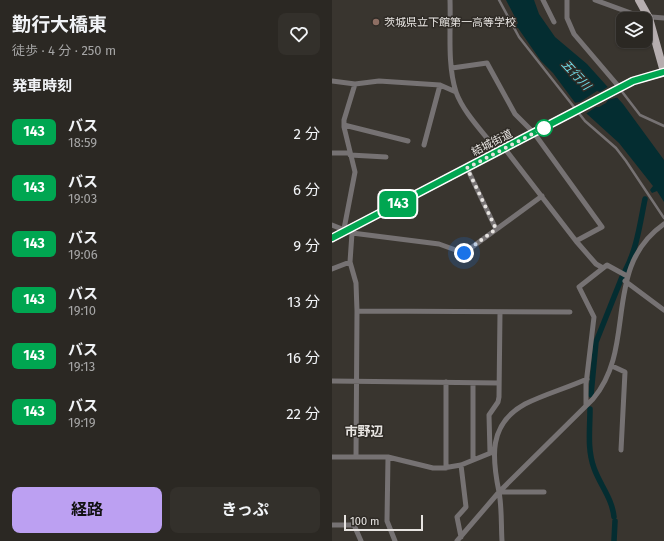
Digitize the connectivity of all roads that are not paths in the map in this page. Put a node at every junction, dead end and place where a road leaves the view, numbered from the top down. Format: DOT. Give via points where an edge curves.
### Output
graph roads {
  1 [pos="450,0"];
  2 [pos="499,0"];
  3 [pos="543,0"];
  4 [pos="567,0"];
  5 [pos="594,0"];
  6 [pos="641,2"];
  7 [pos="628,12"];
  8 [pos="646,12"];
  9 [pos="652,18"];
  10 [pos="664,18"];
  11 [pos="554,22"];
  12 [pos="652,29"];
  13 [pos="452,68"];
  14 [pos="664,72"];
  15 [pos="332,81"];
  16 [pos="355,84"];
  17 [pos="440,85"];
  18 [pos="619,88"];
  19 [pos="456,92"];
  20 [pos="578,110"];
  21 [pos="344,125"];
  22 [pos="664,126"];
  23 [pos="534,133"];
  24 [pos="408,141"];
  25 [pos="424,145"];
  26 [pos="502,150"];
  27 [pos="332,153"];
  28 [pos="350,154"];
  29 [pos="386,157"];
  30 [pos="467,168"];
  31 [pos="542,196"];
  32 [pos="664,218"];
  33 [pos="664,224"];
  34 [pos="332,225"];
  35 [pos="496,229"];
  36 [pos="347,231"];
  37 [pos="332,238"];
  38 [pos="576,241"];
  39 [pos="350,262"];
  40 [pos="603,268"];
  41 [pos="332,269"];
  42 [pos="626,278"];
  43 [pos="664,310"];
  44 [pos="357,311"];
  45 [pos="500,312"];
  46 [pos="570,312"];
  47 [pos="612,366"];
  48 [pos="587,379"];
  49 [pos="332,381"];
  50 [pos="357,381"];
  51 [pos="446,382"];
  52 [pos="473,382"];
  53 [pos="500,383"];
  54 [pos="586,405"];
  55 [pos="621,450"];
  56 [pos="492,452"];
  57 [pos="332,457"];
  58 [pos="356,457"];
  59 [pos="388,457"];
  60 [pos="472,460"];
  61 [pos="461,465"];
  62 [pos="446,468"];
  63 [pos="499,492"];
  64 [pos="544,492"];
  65 [pos="332,524"];
  66 [pos="459,539"];
  67 [pos="361,541"];
  68 [pos="395,541"];
  69 [pos="502,541"];
  1 -- 13 [label="street"];
  2 -- 20 [label="lane" via="519,37"];
  3 -- 11 [label="street"];
  4 -- 18 [label="street" via="567,18 574,34"];
  5 -- 7 [label="street"];
  6 -- 8 [label="main road"];
  9 -- 10 [label="street"];
  12 -- 14 [label="main road"];
  13 -- 19 [label="street"];
  13 -- 23 [label="street" via="487,63 515,114"];
  14 -- 18 [label="main road, 結城街道"];
  15 -- 16 [label="street"];
  16 -- 17 [label="street" via="379,81"];
  16 -- 21 [label="street"];
  17 -- 19 [label="street"];
  17 -- 25 [label="street"];
  18 -- 20 [label="main road, 結城街道"];
  18 -- 22 [label="lane" via="640,115"];
  19 -- 26 [label="street" via="463,106"];
  20 -- 23 [label="main road, 結城街道"];
  20 -- 32 [label="lane" via="585,121 616,148 641,180"];
  21 -- 24 [label="street"];
  21 -- 28 [label="street"];
  23 -- 26 [label="main road, 結城街道"];
  23 -- 38 [label="street" via="602,227"];
  26 -- 30 [label="main road, 結城街道"];
  26 -- 31 [label="street"];
  27 -- 28 [label="street"];
  28 -- 29 [label="street"];
  28 -- 36 [label="street" via="355,172"];
  30 -- 35 [label="street"];
  30 -- 36 [label="main road, 結城街道"];
  31 -- 35 [label="street"];
  31 -- 38 [label="street"];
  33 -- 42 [label="street" via="643,243"];
  34 -- 36 [label="street"];
  35 -- 36 [label="street" via="464,253 439,244"];
  36 -- 37 [label="main road, 結城街道"];
  36 -- 39 [label="street"];
  38 -- 40 [label="street" via="596,264"];
  39 -- 41 [label="street"];
  39 -- 44 [label="street" via="356,283"];
  40 -- 42 [label="street" via="610,266"];
  40 -- 48 [label="street" via="579,287 594,317"];
  42 -- 43 [label="street"];
  42 -- 47 [label="street"];
  44 -- 45 [label="street"];
  44 -- 50 [label="street"];
  45 -- 46 [label="street"];
  45 -- 53 [label="street"];
  47 -- 54 [label="street" via="604,385"];
  47 -- 55 [label="street" via="625,372"];
  48 -- 54 [label="street"];
  48 -- 56 [label="street" via="543,396 516,410 499,430"];
  49 -- 50 [label="street"];
  50 -- 51 [label="street"];
  50 -- 58 [label="street"];
  51 -- 52 [label="street"];
  51 -- 62 [label="street"];
  52 -- 53 [label="street"];
  52 -- 60 [label="street"];
  53 -- 56 [label="street" via="499,400 488,420"];
  54 -- 63 [label="street"];
  56 -- 60 [label="street"];
  56 -- 63 [label="street"];
  57 -- 58 [label="street"];
  58 -- 59 [label="street"];
  59 -- 62 [label="street" via="433,468"];
  59 -- 68 [label="street" via="387,521"];
  60 -- 61 [label="street"];
  61 -- 62 [label="street"];
  61 -- 66 [label="street" via="466,507 457,517"];
  63 -- 64 [label="street"];
  63 -- 66 [label="street"];
  63 -- 69 [label="street"];
  65 -- 67 [label="street" via="354,525"];
}
